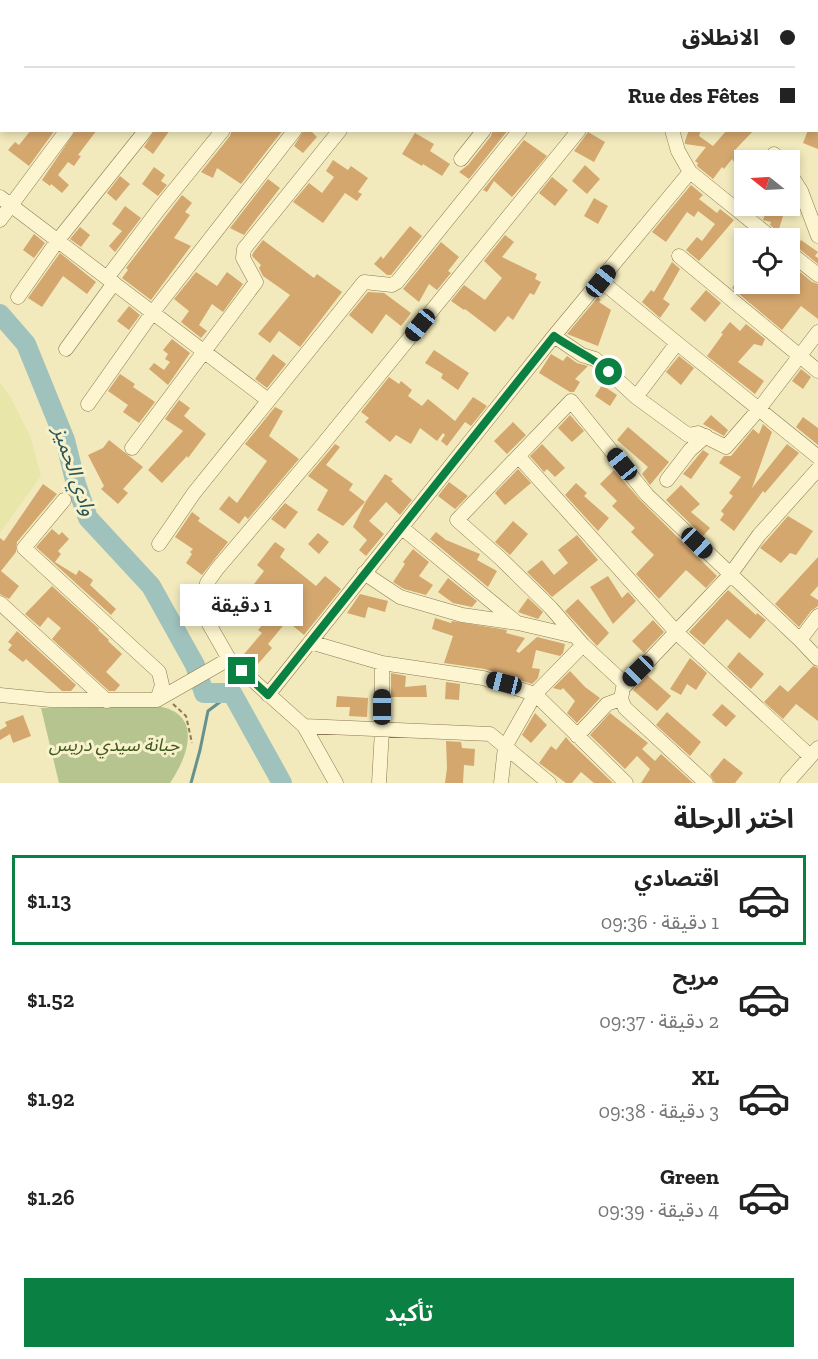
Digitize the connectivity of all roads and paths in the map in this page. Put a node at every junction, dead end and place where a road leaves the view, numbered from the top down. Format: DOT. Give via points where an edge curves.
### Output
graph roads {
  1 [pos="66,132"];
  2 [pos="144,132"];
  3 [pos="221,132"];
  4 [pos="293,132"];
  5 [pos="337,132"];
  6 [pos="482,132"];
  7 [pos="518,132"];
  8 [pos="577,132"];
  9 [pos="673,132"];
  10 [pos="461,159"];
  11 [pos="690,172"];
  12 [pos="800,189"];
  13 [pos="5,201"];
  14 [pos="0,220"];
  15 [pos="760,228"];
  16 [pos="818,236"];
  17 [pos="58,240"];
  18 [pos="679,256"];
  19 [pos="800,261"];
  20 [pos="818,275"];
  21 [pos="111,280"];
  22 [pos="601,281"];
  23 [pos="18,297"];
  24 [pos="153,312"];
  25 [pos="818,332"];
  26 [pos="554,336"];
  27 [pos="677,343"];
  28 [pos="66,349"];
  29 [pos="204,351"];
  30 [pos="799,355"];
  31 [pos="818,370"];
  32 [pos="636,397"];
  33 [pos="268,400"];
  34 [pos="88,404"];
  35 [pos="759,409"];
  36 [pos="706,436"];
  37 [pos="132,448"];
  38 [pos="519,457"];
  39 [pos="818,457"];
  40 [pos="818,469"];
  41 [pos="667,480"];
  42 [pos="64,500"];
  43 [pos="402,527"];
  44 [pos="159,544"];
  45 [pos="364,573"];
  46 [pos="730,575"];
  47 [pos="0,603"];
  48 [pos="818,616"];
  49 [pos="518,623"];
  50 [pos="677,633"];
  51 [pos="800,640"];
  52 [pos="579,641"];
  53 [pos="310,642"];
  54 [pos="229,659"];
  55 [pos="818,659"];
  56 [pos="382,663"];
  57 [pos="626,684"];
  58 [pos="535,694"];
  59 [pos="0,695"];
  60 [pos="268,695"];
  61 [pos="162,697"];
  62 [pos="621,699"];
  63 [pos="107,701"];
  64 [pos="304,726"];
  65 [pos="382,730"];
  66 [pos="577,736"];
  67 [pos="192,743"];
  68 [pos="505,747"];
  69 [pos="814,752"];
  70 [pos="532,778"];
  71 [pos="336,783"];
  72 [pos="379,783"];
  73 [pos="501,783"];
  74 [pos="549,783"];
  75 [pos="626,783"];
  76 [pos="706,783"];
  77 [pos="787,783"];
  1 -- 13 [label="street"];
  2 -- 17 [label="street"];
  3 -- 21 [label="street" via="159,209"];
  4 -- 24 [label="street"];
  5 -- 29 [label="street" via="244,249 243,258 256,282"];
  6 -- 10 [label="street"];
  7 -- 33 [label="street" via="397,282 364,282"];
  8 -- 54 [label="street" via="212,576 205,591 204,608"];
  9 -- 11 [label="street" via="680,157"];
  11 -- 15 [label="street"];
  11 -- 22 [label="street"];
  12 -- 16 [label="street"];
  13 -- 14 [label="street"];
  13 -- 17 [label="street"];
  17 -- 21 [label="street"];
  17 -- 23 [label="street"];
  18 -- 30 [label="street"];
  19 -- 20 [label="street"];
  21 -- 24 [label="street"];
  21 -- 28 [label="street"];
  22 -- 26 [label="street"];
  22 -- 27 [label="street"];
  24 -- 29 [label="street"];
  24 -- 34 [label="street"];
  25 -- 30 [label="street"];
  26 -- 32 [label="street" via="595,359"];
  26 -- 43 [label="street"];
  27 -- 32 [label="street"];
  27 -- 35 [label="street"];
  29 -- 33 [label="street"];
  29 -- 37 [label="street"];
  30 -- 31 [label="street"];
  30 -- 35 [label="street"];
  32 -- 36 [label="street" via="688,435"];
  33 -- 44 [label="street"];
  35 -- 36 [label="street" via="726,447"];
  35 -- 39 [label="street"];
  36 -- 41 [label="street"];
  38 -- 46 [label="street" via="572,401 647,495"];
  38 -- 50 [label="street"];
  38 -- 52 [label="street" via="457,520 501,558"];
  40 -- 46 [label="street" via="759,535"];
  42 -- 61 [label="street" via="24,548 159,672"];
  43 -- 45 [label="street"];
  43 -- 49 [label="street"];
  45 -- 49 [label="street" via="400,597 462,615"];
  45 -- 53 [label="street"];
  46 -- 50 [label="street"];
  46 -- 51 [label="street"];
  47 -- 63 [label="street"];
  48 -- 51 [label="street"];
  49 -- 52 [label="street"];
  50 -- 57 [label="street"];
  50 -- 69 [label="street"];
  51 -- 55 [label="street"];
  52 -- 57 [label="street"];
  52 -- 58 [label="street"];
  53 -- 56 [label="street"];
  53 -- 60 [label="street"];
  54 -- 60 [label="street"];
  54 -- 61 [label="street"];
  56 -- 58 [label="street" via="483,678"];
  56 -- 65 [label="street"];
  57 -- 62 [label="street"];
  58 -- 66 [label="street"];
  58 -- 68 [label="street"];
  59 -- 63 [label="street"];
  60 -- 64 [label="street"];
  61 -- 63 [label="street"];
  61 -- 67 [label="path" via="186,716"];
  62 -- 66 [label="street" via="607,704"];
  62 -- 76 [label="street" via="629,712"];
  64 -- 65 [label="street"];
  64 -- 71 [label="street"];
  65 -- 68 [label="street" via="490,734"];
  65 -- 72 [label="street"];
  66 -- 75 [label="street"];
  68 -- 70 [label="street"];
  68 -- 73 [label="street"];
  69 -- 77 [label="street"];
  70 -- 74 [label="street"];
}
